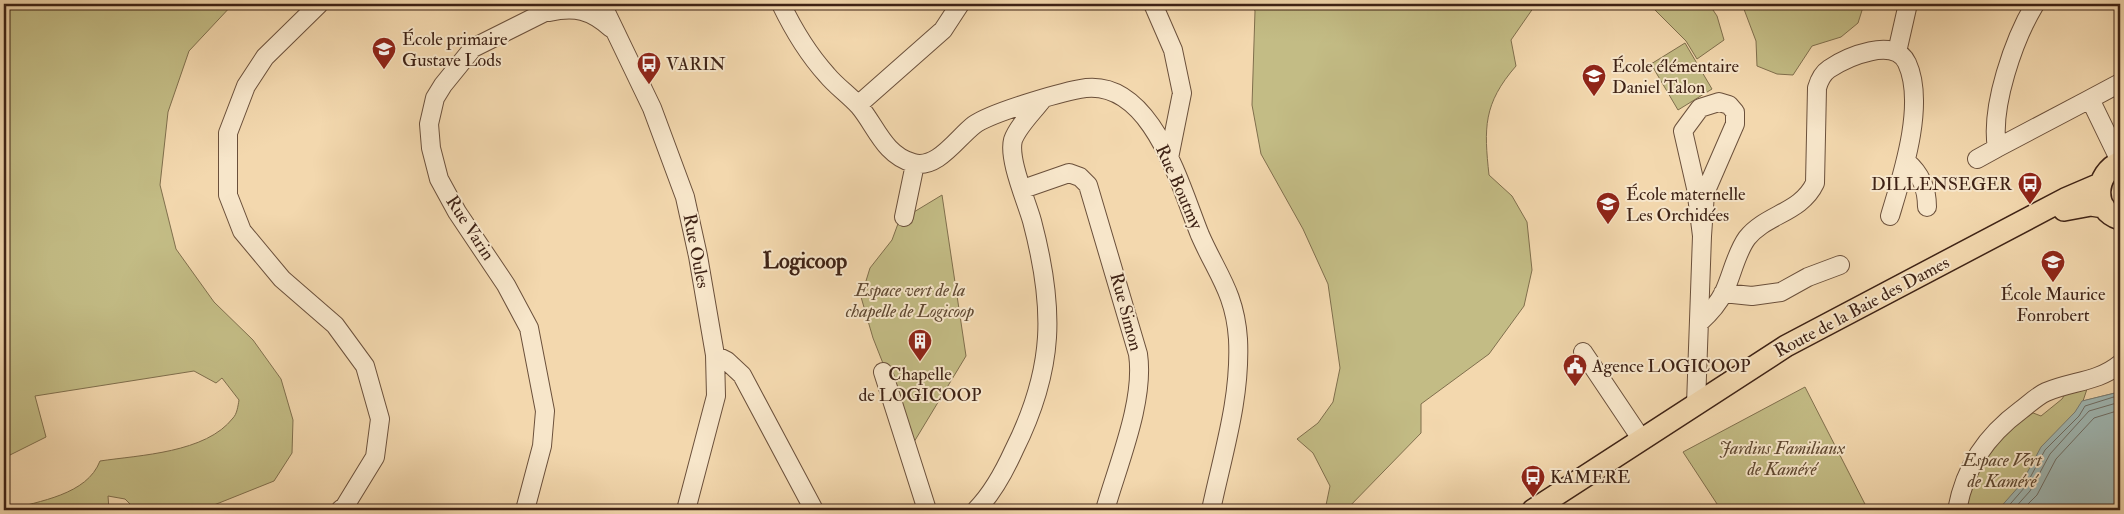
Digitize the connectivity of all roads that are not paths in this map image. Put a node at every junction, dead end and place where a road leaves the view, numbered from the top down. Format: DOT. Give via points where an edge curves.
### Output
graph roads {
  1 [pos="319,4"];
  2 [pos="561,4"];
  3 [pos="602,4"];
  4 [pos="613,4"];
  5 [pos="781,4"];
  6 [pos="960,4"];
  7 [pos="1154,4"];
  8 [pos="2035,4"];
  9 [pos="1907,8"];
  10 [pos="545,12"];
  11 [pos="616,32"];
  12 [pos="1897,52"];
  13 [pos="2120,83"];
  14 [pos="2090,99"];
  15 [pos="1042,100"];
  16 [pos="858,105"];
  17 [pos="1997,148"];
  18 [pos="1169,158"];
  19 [pos="1977,158"];
  20 [pos="1907,162"];
  21 [pos="2120,162"];
  22 [pos="915,164"];
  23 [pos="2100,184"];
  24 [pos="1023,189"];
  25 [pos="1927,207"];
  26 [pos="1890,216"];
  27 [pos="904,217"];
  28 [pos="2116,217"];
  29 [pos="1702,236"];
  30 [pos="1840,265"];
  31 [pos="1723,293"];
  32 [pos="1700,322"];
  33 [pos="1583,352"];
  34 [pos="715,355"];
  35 [pos="2120,364"];
  36 [pos="883,372"];
  37 [pos="1696,404"];
  38 [pos="1642,440"];
  39 [pos="340,510"];
  40 [pos="525,510"];
  41 [pos="686,510"];
  42 [pos="814,510"];
  43 [pos="928,510"];
  44 [pos="976,510"];
  45 [pos="1105,510"];
  46 [pos="1211,510"];
  47 [pos="1533,510"];
  48 [pos="1551,510"];
  49 [pos="1957,510"];
  1 -- 39 [label="street" via="265,57 246,86 228,133 228,195 242,231 282,279 335,325 365,366 380,418 375,457"];
  2 -- 10 [label="street, Rue Varin"];
  3 -- 11 [label="street, Rue Oules"];
  4 -- 11 [label="street"];
  5 -- 16 [label="street" via="825,74"];
  6 -- 16 [label="street" via="943,30"];
  7 -- 18 [label="street" via="1173,50 1182,93"];
  8 -- 17 [label="street" via="2022,24 2008,67 1994,131"];
  9 -- 12 [label="street"];
  10 -- 11 [label="street" via="571,7 600,18"];
  10 -- 40 [label="street, Rue Varin" via="473,48 435,98 429,124 439,179 506,285 529,328 545,411 542,446"];
  11 -- 34 [label="street, Rue Oules" via="652,108 685,198"];
  12 -- 20 [label="street" via="1907,63 1912,90"];
  12 -- 31 [label="street" via="1882,50 1858,54 1828,70 1820,80 1817,88 1815,183 1810,193 1791,210 1757,227 1751,234"];
  13 -- 14 [label="street"];
  14 -- 17 [label="street"];
  14 -- 21 [label="street"];
  15 -- 18 [label="street, Rue Boutmy" via="1082,89 1113,92 1139,109"];
  15 -- 22 [label="street, Rue Boutmy" via="976,123 936,160"];
  15 -- 24 [label="street" via="1013,140 1012,161"];
  16 -- 22 [label="street" via="890,151"];
  17 -- 19 [label="street"];
  18 -- 46 [label="street, Rue Boutmy" via="1226,286 1237,332 1234,411"];
  20 -- 25 [label="street" via="1921,178"];
  20 -- 26 [label="street"];
  21 -- 23 [label="main road" via="2107,170"];
  22 -- 27 [label="street"];
  23 -- 28 [label="main road" via="2100,200"];
  23 -- 37 [label="main road, Route de la Baie des Dames" via="1786,346"];
  24 -- 44 [label="street" via="1044,277 1048,350 1042,381 1025,428 998,483"];
  24 -- 45 [label="street, Rue Simon" via="1069,172 1088,185 1138,354 1140,379 1137,399"];
  28 -- 48 [label="main road, Route de la Baie des Dames" via="2091,205 2066,209 1800,351"];
  29 -- 29 [label="street" via="1705,192 1735,124 1735,112 1719,102 1700,108 1683,131 1696,188"];
  29 -- 32 [label="street"];
  30 -- 31 [label="street" via="1781,292 1752,296"];
  31 -- 32 [label="street" via="1713,310"];
  32 -- 37 [label="street"];
  33 -- 38 [label="street"];
  34 -- 41 [label="street, Rue Oules" via="716,396"];
  34 -- 42 [label="street" via="742,375"];
  35 -- 49 [label="street" via="2107,374 2044,392 2001,426 1974,460"];
  36 -- 43 [label="street"];
  37 -- 38 [label="main road, Route de la Baie des Dames"];
  38 -- 47 [label="main road, Route de la Baie des Dames"];
}
